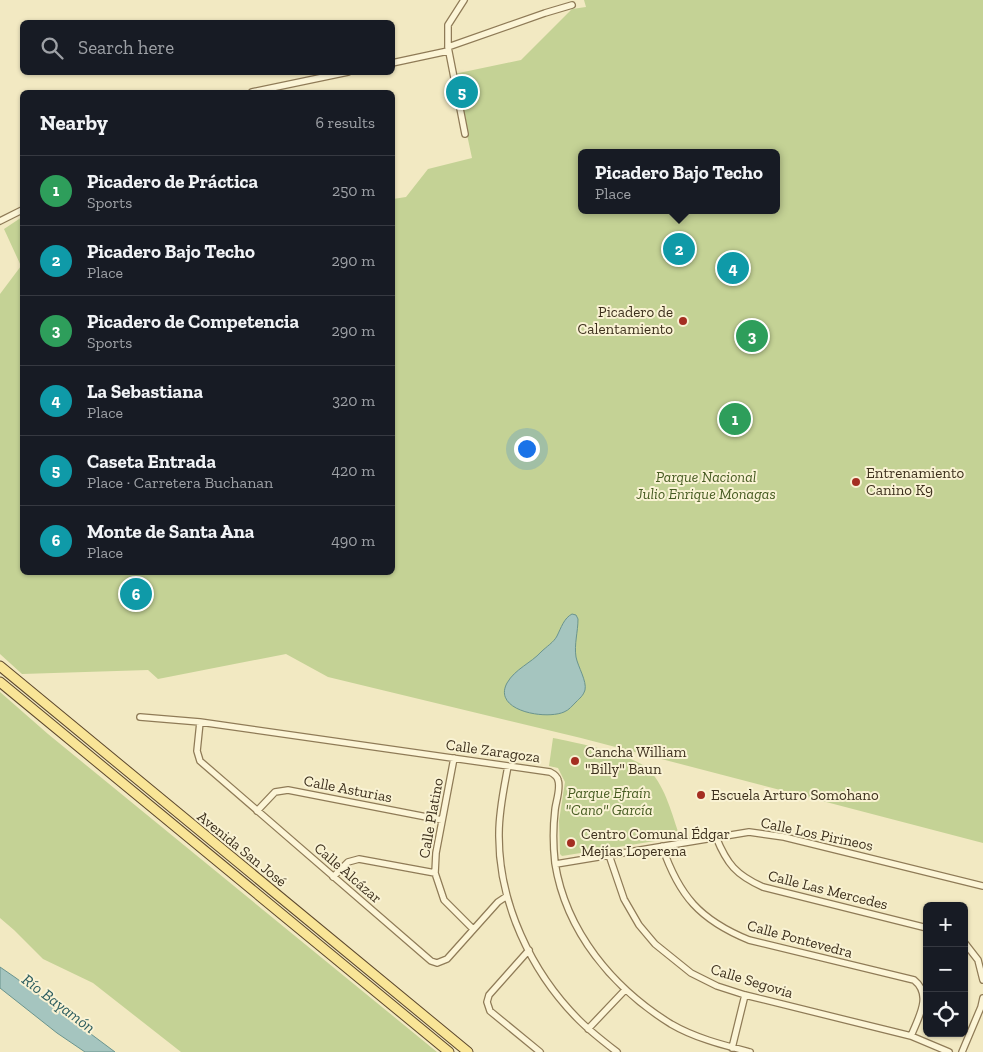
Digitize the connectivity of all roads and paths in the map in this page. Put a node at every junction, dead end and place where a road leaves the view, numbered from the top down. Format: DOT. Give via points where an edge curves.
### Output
graph roads {
  1 [pos="464,0"];
  2 [pos="572,5"];
  3 [pos="448,49"];
  4 [pos="395,62"];
  5 [pos="334,75"];
  6 [pos="262,90"];
  7 [pos="465,134"];
  8 [pos="20,211"];
  9 [pos="0,221"];
  10 [pos="0,666"];
  11 [pos="0,682"];
  12 [pos="140,717"];
  13 [pos="200,722"];
  14 [pos="454,758"];
  15 [pos="508,766"];
  16 [pos="257,811"];
  17 [pos="442,820"];
  18 [pos="716,837"];
  19 [pos="662,846"];
  20 [pos="609,855"];
  21 [pos="556,864"];
  22 [pos="435,873"];
  23 [pos="333,876"];
  24 [pos="983,886"];
  25 [pos="507,896"];
  26 [pos="923,927"];
  27 [pos="473,929"];
  28 [pos="968,946"];
  29 [pos="529,950"];
  30 [pos="980,959"];
  31 [pos="983,980"];
  32 [pos="625,990"];
  33 [pos="745,995"];
  34 [pos="983,998"];
  35 [pos="588,1029"];
  36 [pos="911,1036"];
  37 [pos="732,1048"];
  38 [pos="449,1052"];
  39 [pos="468,1052"];
  40 [pos="540,1052"];
  41 [pos="617,1052"];
  42 [pos="750,1052"];
  43 [pos="949,1052"];
  44 [pos="962,1052"];
  1 -- 3 [label="street" via="448,25"];
  2 -- 3 [label="street"];
  3 -- 4 [label="street"];
  3 -- 7 [label="street"];
  5 -- 6 [label="street"];
  8 -- 9 [label="street"];
  10 -- 39 [label="main road, Avenida San José"];
  11 -- 38 [label="main road, Avenida San José"];
  12 -- 13 [label="street, Calle Zaragoza"];
  13 -- 14 [label="street, Calle Zaragoza"];
  13 -- 16 [label="street, Calle Alcázar" via="197,750 200,761"];
  14 -- 15 [label="street, Calle Zaragoza"];
  14 -- 17 [label="street, Calle Platino"];
  15 -- 21 [label="street, Calle Zaragoza" via="550,772 558,779 553,839"];
  15 -- 25 [label="street" via="499,833"];
  16 -- 17 [label="street, Calle Asturias" via="276,792 288,790"];
  16 -- 23 [label="street, Calle Alcázar"];
  17 -- 22 [label="street, Calle Platino"];
  18 -- 19 [label="street, Calle Los Pirineos"];
  18 -- 24 [label="street, Calle Los Pirineos" via="763,833"];
  18 -- 26 [label="street, Calle Las Mercedes" via="735,871 763,887"];
  19 -- 20 [label="street, Calle Los Pirineos"];
  19 -- 36 [label="street, Calle Pontevedra" via="673,876 687,898 724,929 749,940 914,980 924,1001"];
  20 -- 21 [label="street, Calle Los Pirineos"];
  20 -- 33 [label="street, Calle Segovia" via="624,899 655,944 691,973"];
  21 -- 32 [label="street, Calle Zaragoza" via="563,894 578,929 601,964"];
  22 -- 23 [label="street" via="359,860 348,862"];
  22 -- 27 [label="street, Calle Platino" via="444,900"];
  23 -- 27 [label="street, Calle Alcázar" via="434,962 447,959"];
  25 -- 27 [label="street, Calle Alcázar"];
  25 -- 29 [label="street"];
  28 -- 30 [label="street"];
  29 -- 35 [label="street" via="553,990"];
  29 -- 40 [label="street" via="489,995 487,1002 490,1011"];
  30 -- 31 [label="street"];
  32 -- 35 [label="street"];
  32 -- 37 [label="street, Calle Zaragoza" via="672,1024"];
  33 -- 36 [label="street, Calle Segovia"];
  33 -- 37 [label="street"];
  34 -- 44 [label="street"];
  35 -- 41 [label="street"];
  36 -- 43 [label="street, Calle Segovia"];
  37 -- 42 [label="street, Calle Zaragoza"];
}
